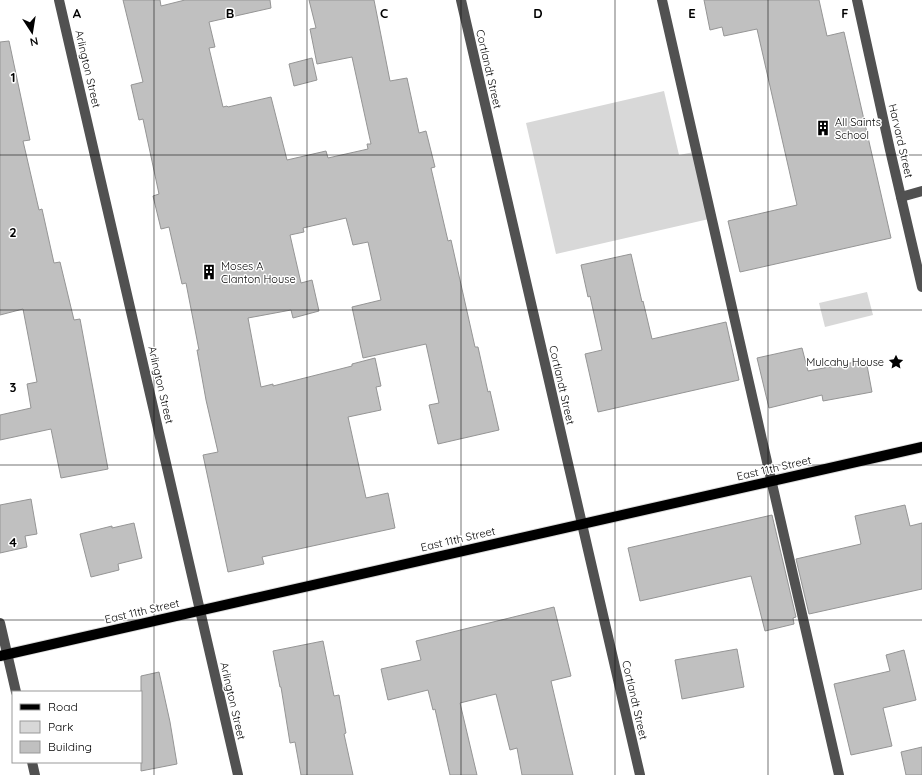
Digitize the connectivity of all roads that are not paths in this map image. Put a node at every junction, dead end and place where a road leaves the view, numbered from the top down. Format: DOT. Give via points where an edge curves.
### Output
graph roads {
  1 [pos="59,0"];
  2 [pos="461,0"];
  3 [pos="662,0"];
  4 [pos="857,0"];
  5 [pos="922,191"];
  6 [pos="901,196"];
  7 [pos="922,288"];
  8 [pos="922,447"];
  9 [pos="771,481"];
  10 [pos="582,524"];
  11 [pos="200,610"];
  12 [pos="0,623"];
  13 [pos="4,656"];
  14 [pos="16,691"];
  15 [pos="32,763"];
  16 [pos="35,775"];
  17 [pos="238,775"];
  18 [pos="640,775"];
  19 [pos="839,775"];
  1 -- 11 [label="street, Arlington Street"];
  2 -- 10 [label="street, Cortlandt Street"];
  3 -- 9 [label="street"];
  4 -- 6 [label="street, Harvard Street"];
  5 -- 6 [label="street"];
  6 -- 7 [label="street, Harvard Street"];
  8 -- 9 [label="main road, East 11th Street"];
  9 -- 10 [label="main road, East 11th Street"];
  9 -- 19 [label="street"];
  10 -- 11 [label="main road, East 11th Street"];
  10 -- 18 [label="street, Cortlandt Street"];
  11 -- 13 [label="main road, East 11th Street"];
  11 -- 17 [label="street, Arlington Street"];
  12 -- 13 [label="street"];
  13 -- 14 [label="street"];
  15 -- 16 [label="street"];
}
